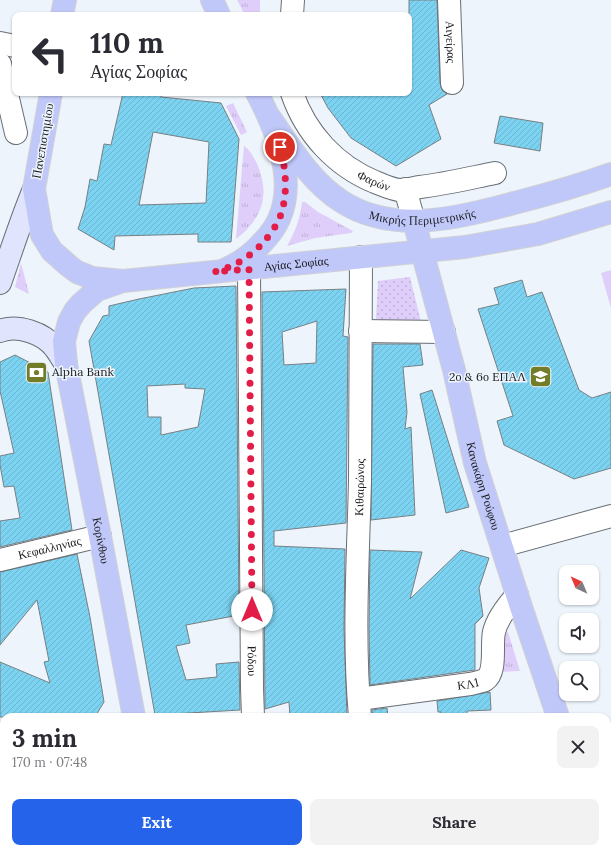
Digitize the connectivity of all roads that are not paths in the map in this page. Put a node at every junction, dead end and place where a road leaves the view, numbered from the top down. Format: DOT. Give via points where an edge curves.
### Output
graph roads {
  1 [pos="293,0"];
  2 [pos="449,0"];
  3 [pos="292,12"];
  4 [pos="0,43"];
  5 [pos="12,45"];
  6 [pos="0,64"];
  7 [pos="452,83"];
  8 [pos="51,96"];
  9 [pos="259,96"];
  10 [pos="293,96"];
  11 [pos="270,118"];
  12 [pos="8,135"];
  13 [pos="43,142"];
  14 [pos="495,173"];
  15 [pos="611,174"];
  16 [pos="34,189"];
  17 [pos="405,189"];
  18 [pos="611,212"];
  19 [pos="414,221"];
  20 [pos="422,251"];
  21 [pos="361,257"];
  22 [pos="249,269"];
  23 [pos="214,272"];
  24 [pos="123,281"];
  25 [pos="0,283"];
  26 [pos="0,331"];
  27 [pos="360,331"];
  28 [pos="444,332"];
  29 [pos="66,364"];
  30 [pos="611,516"];
  31 [pos="100,536"];
  32 [pos="502,546"];
  33 [pos="0,560"];
  34 [pos="517,595"];
  35 [pos="360,708"];
  36 [pos="133,713"];
  37 [pos="254,713"];
  38 [pos="557,713"];
  1 -- 3 [label="street"];
  2 -- 7 [label="street, Αιγείρας"];
  4 -- 5 [label="street"];
  6 -- 12 [label="street"];
  8 -- 13 [label="main road, Πανεπιστημίου"];
  9 -- 11 [label="main road"];
  10 -- 17 [label="street, Φαρών" via="307,124 330,154 371,180 391,188"];
  11 -- 19 [label="main road, Μικρής Περιμετρικής" via="317,181 340,200 350,207 374,216"];
  11 -- 23 [label="main road" via="284,166 286,188 282,213 266,238 248,257"];
  12 -- 13 [label="street"];
  13 -- 16 [label="main road, Πανεπιστημίου"];
  14 -- 17 [label="street, Φαρών"];
  15 -- 19 [label="main road, Μικρής Περιμετρικής" via="482,211"];
  16 -- 24 [label="main road" via="42,235 52,251 84,275"];
  16 -- 25 [label="main road"];
  17 -- 19 [label="street"];
  18 -- 20 [label="main road" via="515,239"];
  19 -- 20 [label="main road, Κανακάρη Ρούφου"];
  20 -- 21 [label="main road, Αγίας Σοφίας"];
  20 -- 28 [label="main road, Κανακάρη Ρούφου"];
  21 -- 22 [label="main road, Αγίας Σοφίας"];
  21 -- 27 [label="street, Κιθαιρώνος"];
  22 -- 23 [label="main road, Αγίας Σοφίας"];
  22 -- 37 [label="street, Ρόδου"];
  23 -- 24 [label="main road, Αγίας Σοφίας"];
  24 -- 29 [label="main road, Κορίνθου" via="97,290 75,311 64,341"];
  26 -- 29 [label="main road" via="7,328 40,335 55,347"];
  27 -- 28 [label="street"];
  27 -- 35 [label="street, Κιθαιρώνος" via="360,479 356,602"];
  28 -- 32 [label="main road, Κανακάρη Ρούφου" via="475,463"];
  29 -- 31 [label="main road, Κορίνθου"];
  30 -- 32 [label="street"];
  31 -- 33 [label="street, Κεφαλληνίας"];
  31 -- 36 [label="main road, Κορίνθου"];
  32 -- 34 [label="main road, Κανακάρη Ρούφου"];
  34 -- 35 [label="street, ΚΛ1" via="494,632 491,669 483,681"];
  34 -- 38 [label="main road, Κανακάρη Ρούφου"];
}
